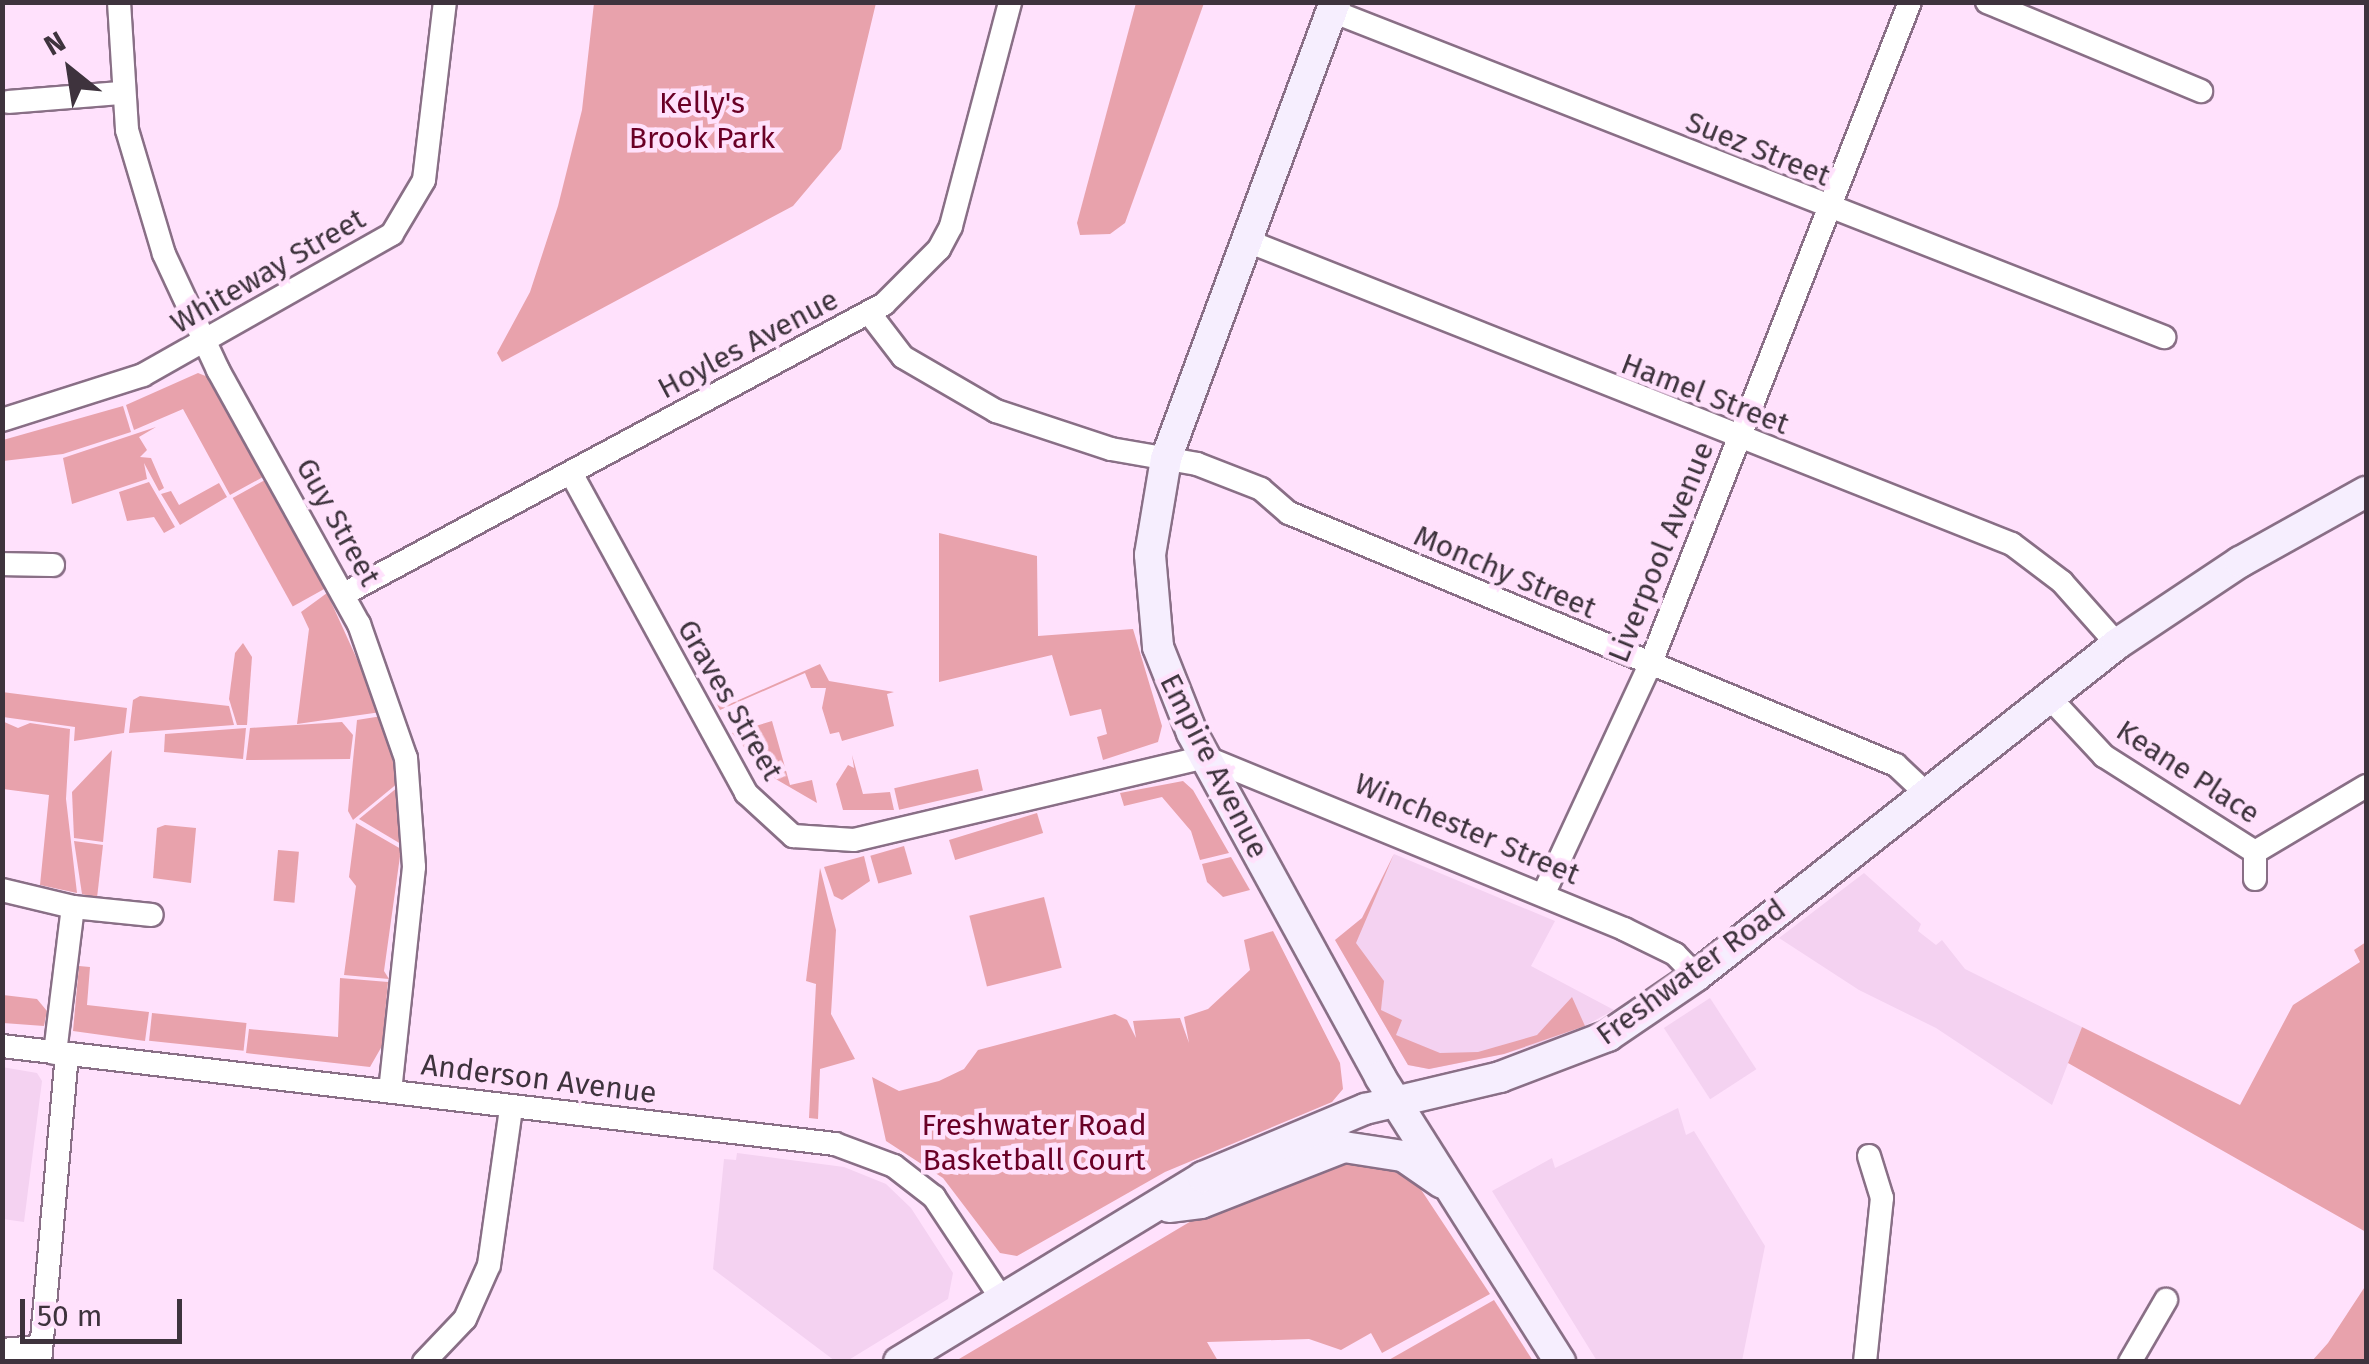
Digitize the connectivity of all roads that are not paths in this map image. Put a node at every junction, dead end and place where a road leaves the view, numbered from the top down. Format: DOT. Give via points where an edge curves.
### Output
graph roads {
  1 [pos="119,2"];
  2 [pos="445,2"];
  3 [pos="1010,2"];
  4 [pos="1910,2"];
  5 [pos="1987,2"];
  6 [pos="1334,7"];
  7 [pos="2201,91"];
  8 [pos="122,93"];
  9 [pos="9,102"];
  10 [pos="1830,210"];
  11 [pos="1244,240"];
  12 [pos="870,314"];
  13 [pos="2164,337"];
  14 [pos="204,342"];
  15 [pos="2,420"];
  16 [pos="1738,439"];
  17 [pos="1166,458"];
  18 [pos="571,473"];
  19 [pos="2366,492"];
  20 [pos="2,564"];
  21 [pos="54,565"];
  22 [pos="344,594"];
  23 [pos="2117,644"];
  24 [pos="1650,665"];
  25 [pos="2049,697"];
  26 [pos="1205,757"];
  27 [pos="2366,786"];
  28 [pos="1928,795"];
  29 [pos="2255,852"];
  30 [pos="2255,879"];
  31 [pos="2,890"];
  32 [pos="1544,893"];
  33 [pos="73,907"];
  34 [pos="152,915"];
  35 [pos="1696,976"];
  36 [pos="2,1046"];
  37 [pos="61,1053"];
  38 [pos="390,1091"];
  39 [pos="1398,1102"];
  40 [pos="512,1108"];
  41 [pos="1869,1156"];
  42 [pos="1457,1194"];
  43 [pos="1155,1209"];
  44 [pos="1001,1298"];
  45 [pos="2166,1300"];
  46 [pos="2,1350"];
  47 [pos="40,1354"];
  48 [pos="424,1362"];
  49 [pos="899,1362"];
  50 [pos="1560,1362"];
  51 [pos="1865,1362"];
  52 [pos="2130,1362"];
  1 -- 8 [label="street, Guy Street"];
  2 -- 14 [label="street, Whiteway Street" via="424,180 406,218 365,254"];
  3 -- 12 [label="street, Hoyles Avenue" via="946,238"];
  4 -- 10 [label="street, Liverpool Avenue"];
  5 -- 7 [label="street"];
  6 -- 10 [label="street, Suez Street"];
  6 -- 11 [label="main road, Empire Avenue"];
  8 -- 9 [label="street"];
  8 -- 14 [label="street, Guy Street" via="142,194"];
  10 -- 13 [label="street, Suez Street"];
  10 -- 16 [label="street, Liverpool Avenue"];
  11 -- 16 [label="street, Hamel Street" via="1420,305 1436,320"];
  11 -- 17 [label="main road, Empire Avenue"];
  12 -- 17 [label="street, Monchy Street" via="903,357 966,396 1052,432"];
  12 -- 18 [label="street, Hoyles Avenue"];
  14 -- 15 [label="street, Whiteway Street" via="118,386"];
  14 -- 22 [label="street, Guy Street"];
  16 -- 23 [label="street, Hamel Street" via="2012,544 2072,591"];
  16 -- 24 [label="street, Liverpool Avenue"];
  17 -- 24 [label="street, Monchy Street" via="1261,489 1289,513"];
  17 -- 26 [label="main road, Empire Avenue" via="1152,524 1152,614 1165,671"];
  18 -- 22 [label="street, Hoyles Avenue"];
  18 -- 26 [label="street, Graves Street" via="746,794 793,836 854,840"];
  19 -- 23 [label="main road, Freshwater Road" via="2240,562"];
  20 -- 21 [label="street"];
  22 -- 38 [label="street, Guy Street" via="386,686 411,789 414,867"];
  23 -- 25 [label="main road, Freshwater Road"];
  24 -- 28 [label="street, Monchy Street" via="1896,765"];
  24 -- 32 [label="street, Liverpool Avenue"];
  25 -- 28 [label="main road, Freshwater Road"];
  25 -- 29 [label="street, Keane Place" via="2104,756"];
  26 -- 32 [label="street, Winchester Street"];
  26 -- 39 [label="main road, Empire Avenue"];
  27 -- 29 [label="street, Keane Place"];
  28 -- 35 [label="main road, Freshwater Road"];
  29 -- 30 [label="street, Keane Place"];
  31 -- 33 [label="street"];
  32 -- 35 [label="street, Winchester Street" via="1676,954"];
  33 -- 34 [label="street"];
  33 -- 37 [label="street"];
  35 -- 39 [label="main road, Freshwater Road" via="1578,1051"];
  36 -- 37 [label="street, Anderson Avenue"];
  37 -- 38 [label="street, Anderson Avenue"];
  37 -- 47 [label="street"];
  38 -- 40 [label="street, Anderson Avenue"];
  39 -- 42 [label="main road, Empire Avenue"];
  39 -- 43 [label="main road, Freshwater Road" via="1249,1156"];
  40 -- 44 [label="street, Anderson Avenue" via="805,1139 877,1158 934,1197"];
  40 -- 48 [label="street" via="484,1279 465,1319"];
  41 -- 51 [label="street" via="1882,1198"];
  42 -- 43 [label="main road" via="1402,1156 1344,1147 1201,1202"];
  42 -- 50 [label="main road, Empire Avenue"];
  43 -- 44 [label="main road, Freshwater Road"];
  44 -- 49 [label="main road, Freshwater Road"];
  45 -- 52 [label="street"];
  46 -- 47 [label="street"];
}
